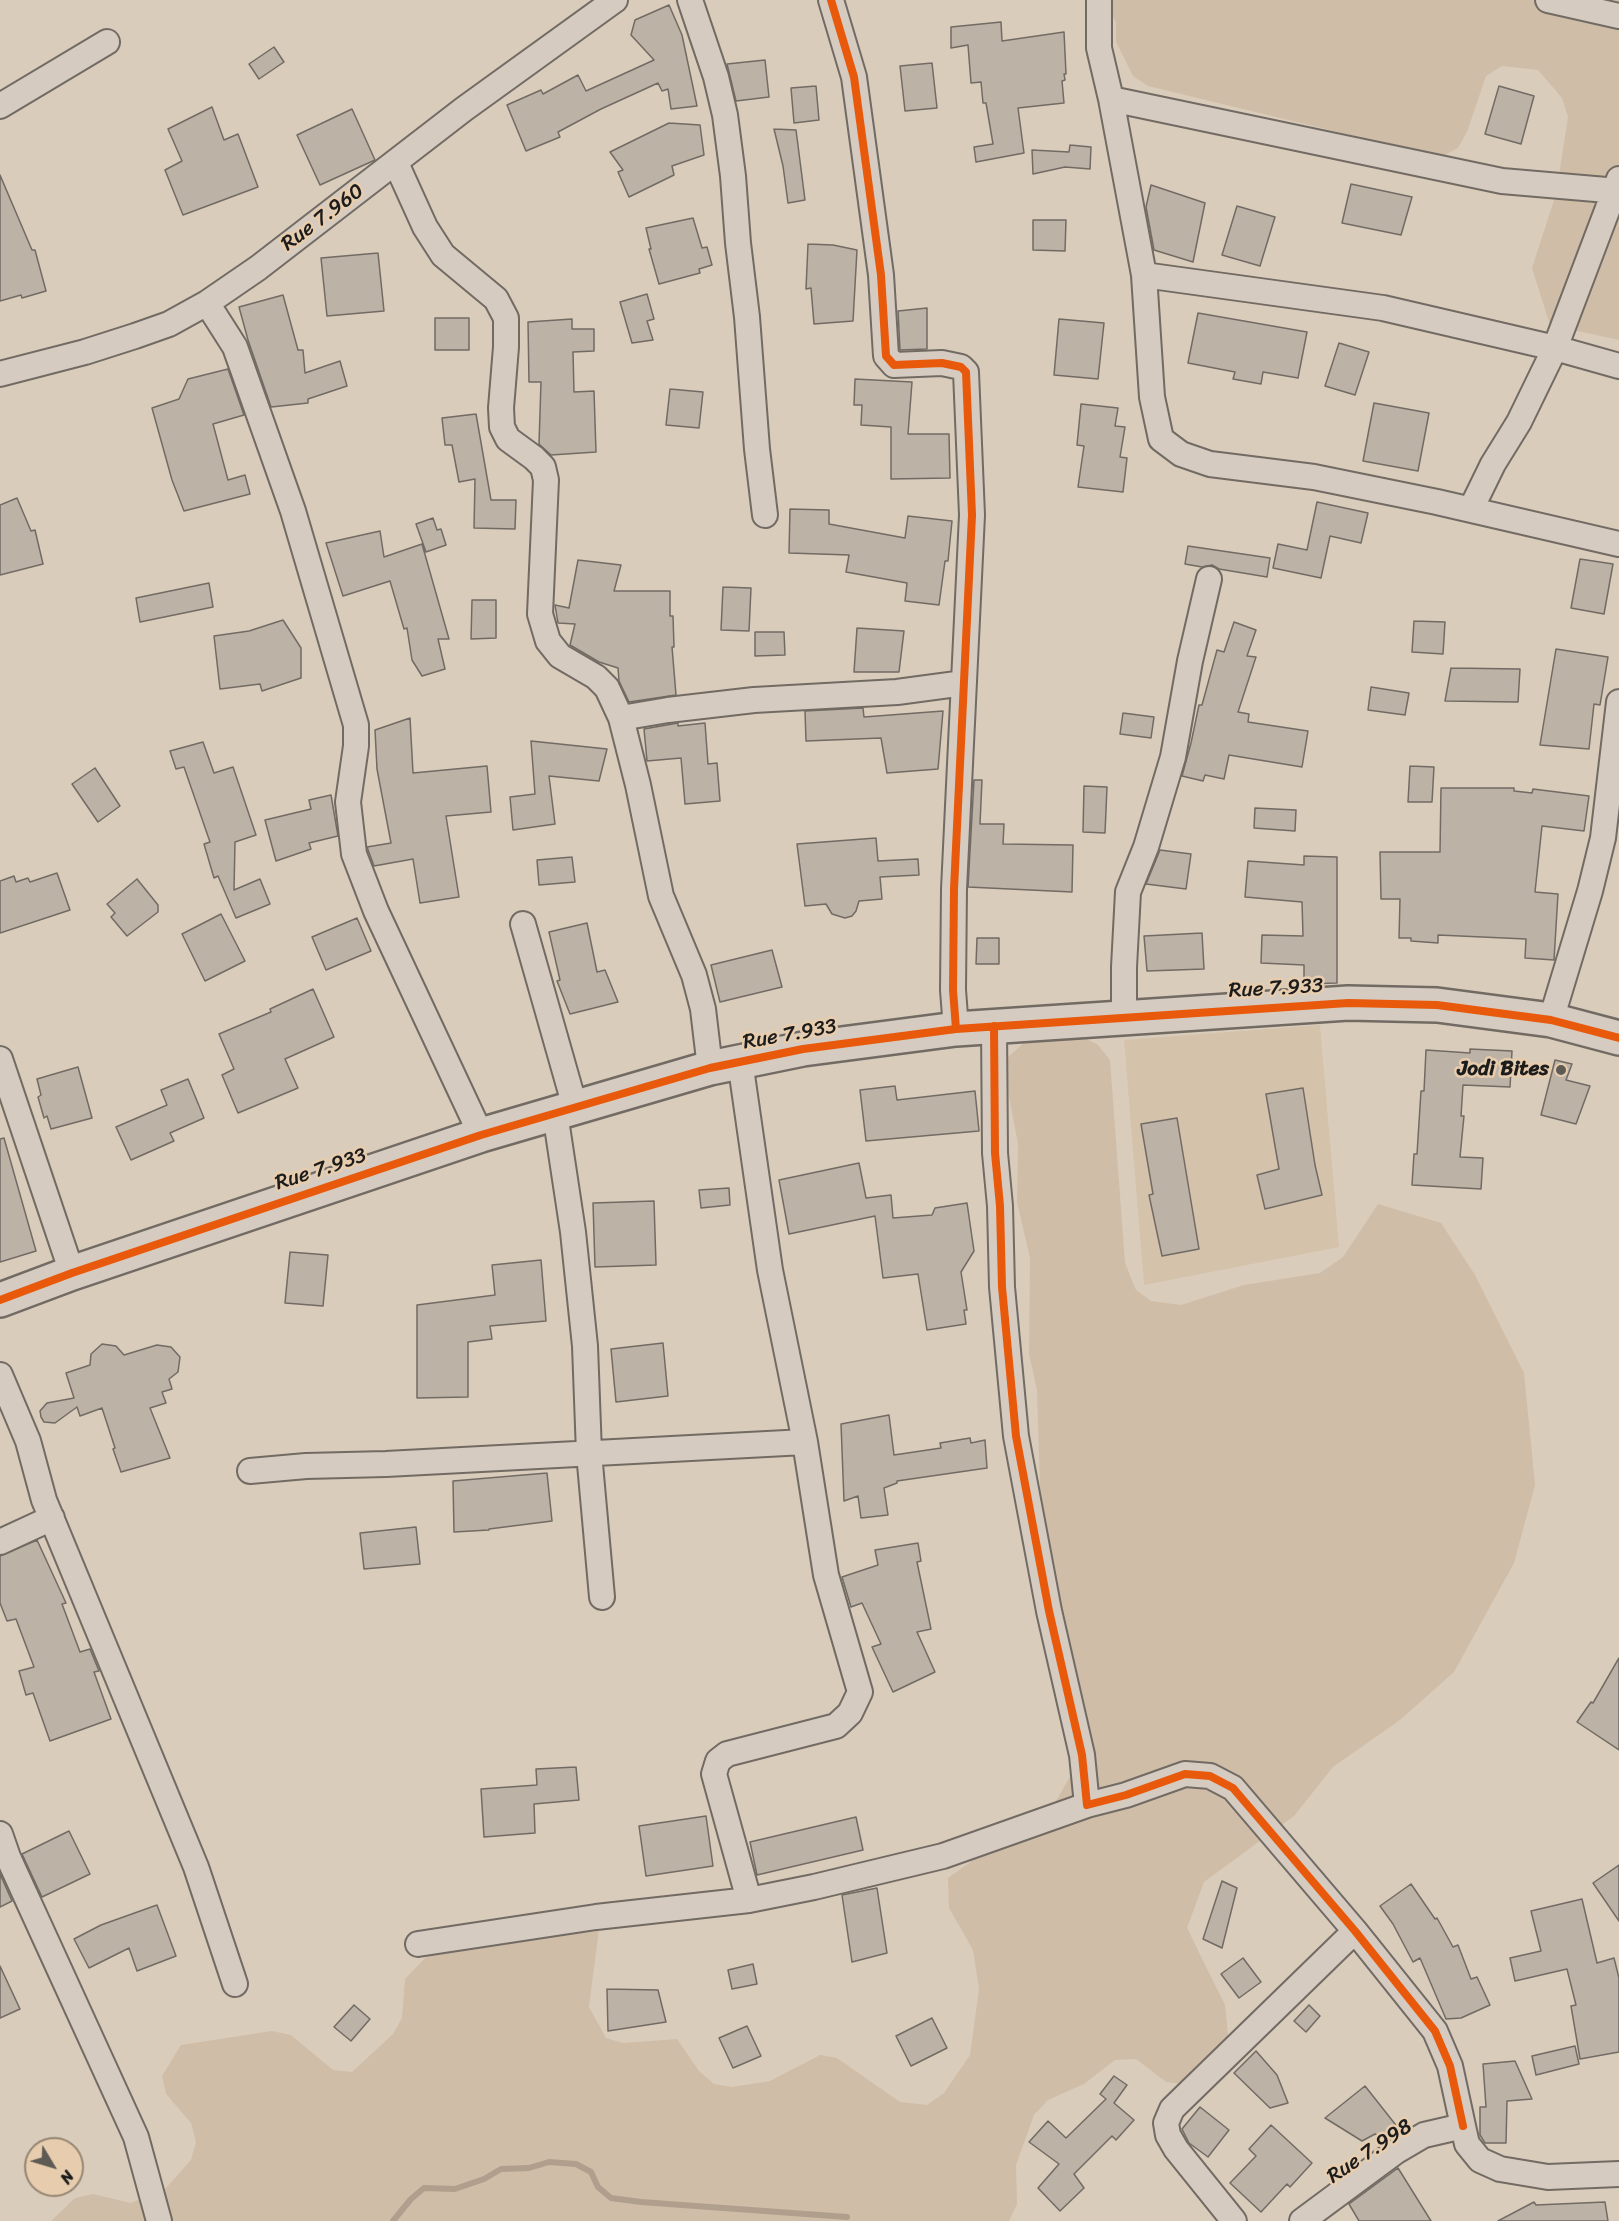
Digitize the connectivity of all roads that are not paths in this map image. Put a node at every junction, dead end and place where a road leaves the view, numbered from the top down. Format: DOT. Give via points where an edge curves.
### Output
graph roads {
  1 [pos="615,0"];
  2 [pos="690,0"];
  3 [pos="831,0"];
  4 [pos="1099,0"];
  5 [pos="1548,0"];
  6 [pos="1619,16"];
  7 [pos="107,42"];
  8 [pos="1111,99"];
  9 [pos="0,106"];
  10 [pos="396,163"];
  11 [pos="1617,187"];
  12 [pos="1144,275"];
  13 [pos="207,303"];
  14 [pos="1555,348"];
  15 [pos="1619,366"];
  16 [pos="0,374"];
  17 [pos="1471,509"];
  18 [pos="765,515"];
  19 [pos="1619,544"];
  20 [pos="1209,579"];
  21 [pos="964,683"];
  22 [pos="1619,702"];
  23 [pos="621,718"];
  24 [pos="523,924"];
  25 [pos="1124,1016"];
  26 [pos="1551,1020"];
  27 [pos="994,1026"];
  28 [pos="956,1029"];
  29 [pos="1619,1038"];
  30 [pos="0,1059"];
  31 [pos="725,1065"];
  32 [pos="565,1110"];
  33 [pos="481,1135"];
  34 [pos="72,1273"];
  35 [pos="0,1300"];
  36 [pos="0,1375"];
  37 [pos="805,1442"];
  38 [pos="589,1453"];
  39 [pos="250,1471"];
  40 [pos="52,1518"];
  41 [pos="0,1542"];
  42 [pos="602,1597"];
  43 [pos="1087,1805"];
  44 [pos="0,1834"];
  45 [pos="4,1858"];
  46 [pos="749,1900"];
  47 [pos="1356,1931"];
  48 [pos="418,1944"];
  49 [pos="235,1984"];
  50 [pos="1463,2126"];
  51 [pos="1619,2174"];
  52 [pos="159,2221"];
  53 [pos="1233,2221"];
  54 [pos="1302,2221"];
  1 -- 10 [label="street, Rue 7.960"];
  2 -- 18 [label="street" via="716,77 734,176"];
  3 -- 21 [label="street" via="855,77 881,275 886,357 894,365 942,363 966,372 972,515"];
  4 -- 8 [label="street" via="1099,48"];
  5 -- 6 [label="street"];
  7 -- 9 [label="street"];
  8 -- 11 [label="street" via="1502,181"];
  8 -- 12 [label="street"];
  10 -- 13 [label="street, Rue 7.960"];
  10 -- 23 [label="street" via="424,227 443,255 496,299 506,318 502,427 507,439 543,467 546,480 542,623 548,641 560,656 607,688"];
  11 -- 14 [label="street"];
  12 -- 14 [label="street" via="1383,308"];
  12 -- 17 [label="street" via="1152,397 1161,439 1181,454 1210,464 1314,477"];
  13 -- 16 [label="street, Rue 7.960" via="169,324 135,336"];
  13 -- 33 [label="street" via="235,347 289,500 356,725 348,802 354,854 376,911"];
  14 -- 15 [label="street"];
  14 -- 17 [label="street"];
  17 -- 19 [label="street"];
  20 -- 25 [label="street" via="1173,757 1128,892"];
  21 -- 23 [label="street" via="897,692 754,700"];
  21 -- 28 [label="street" via="954,889"];
  22 -- 26 [label="street" via="1603,838"];
  23 -- 31 [label="street" via="661,896"];
  24 -- 32 [label="street"];
  25 -- 26 [label="street, Rue 7.933" via="1348,1003 1437,1005"];
  25 -- 27 [label="street, Rue 7.933"];
  26 -- 29 [label="street, Rue 7.933"];
  27 -- 28 [label="street, Rue 7.933"];
  27 -- 43 [label="street" via="1002,1287 1016,1436 1049,1611 1082,1755"];
  28 -- 31 [label="street, Rue 7.933" via="803,1049"];
  30 -- 34 [label="street"];
  31 -- 32 [label="street, Rue 7.933"];
  31 -- 37 [label="street"];
  32 -- 33 [label="street, Rue 7.933"];
  32 -- 38 [label="street" via="584,1335"];
  33 -- 34 [label="street, Rue 7.933"];
  34 -- 35 [label="street, Rue 7.933"];
  36 -- 40 [label="street" via="28,1441"];
  37 -- 38 [label="street"];
  37 -- 46 [label="street" via="826,1575 860,1692 850,1713 836,1726 727,1754 718,1761 714,1774"];
  38 -- 39 [label="street"];
  38 -- 42 [label="street"];
  40 -- 41 [label="street"];
  40 -- 49 [label="street" via="196,1867"];
  43 -- 46 [label="street" via="943,1856"];
  43 -- 47 [label="street" via="1185,1774 1210,1776 1233,1788"];
  44 -- 45 [label="street"];
  45 -- 52 [label="street" via="136,2136"];
  46 -- 48 [label="street" via="596,1917"];
  47 -- 50 [label="street" via="1434,2031 1450,2066"];
  47 -- 53 [label="street" via="1172,2109 1166,2123 1176,2149"];
  50 -- 51 [label="street" via="1467,2144 1480,2160 1500,2169 1548,2177"];
  50 -- 54 [label="street, Rue 7.998" via="1424,2135 1395,2152"];
}
